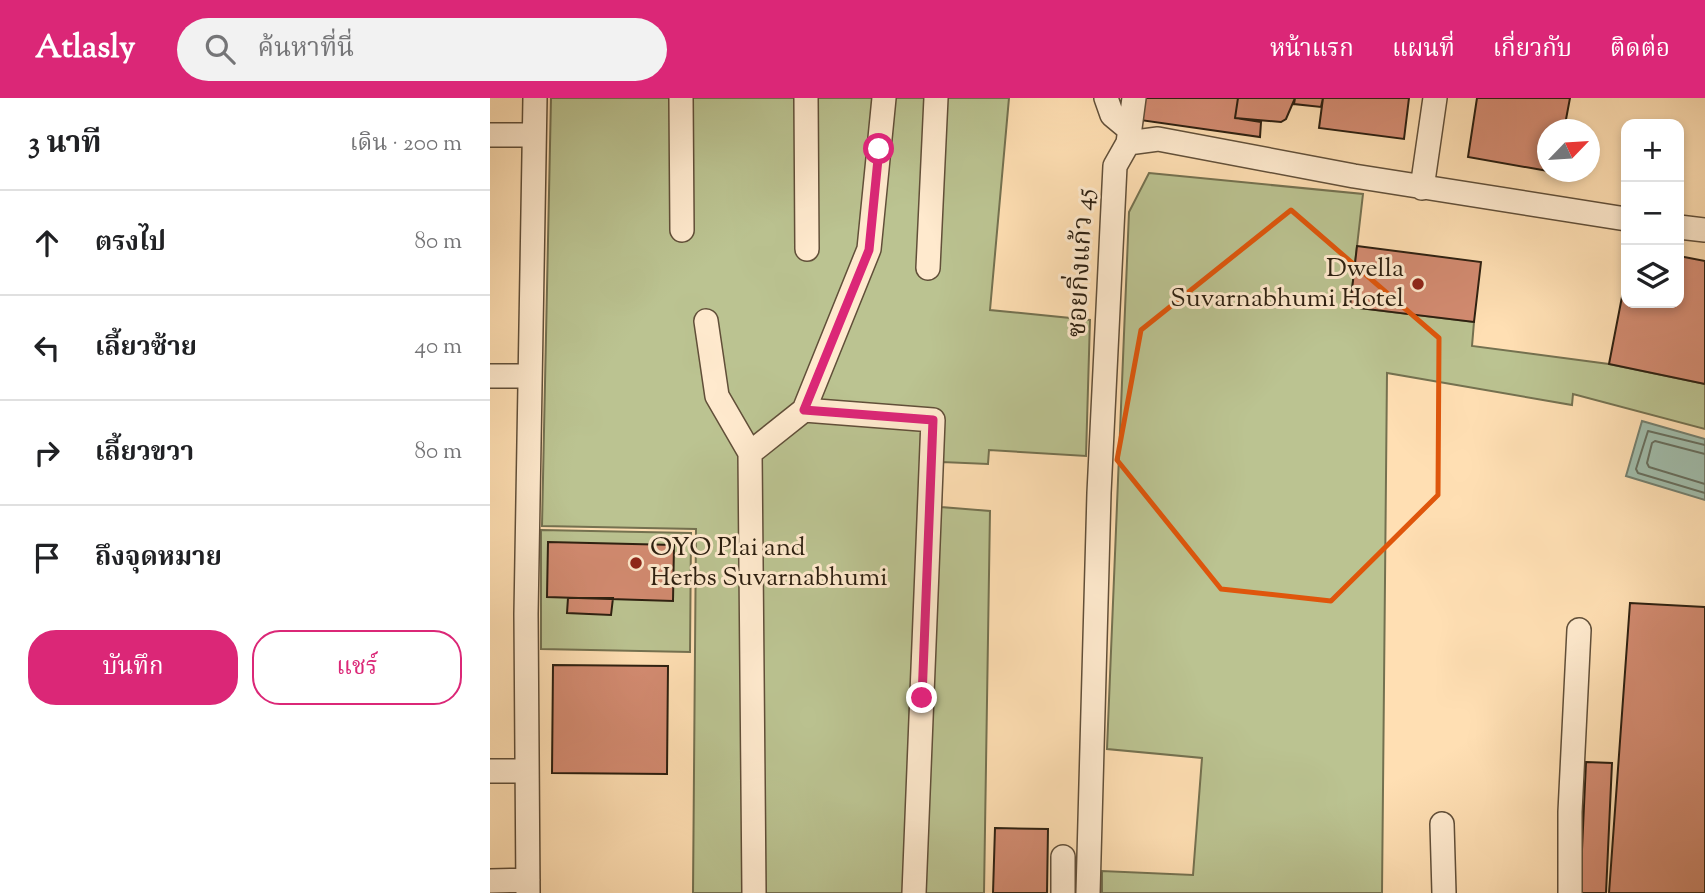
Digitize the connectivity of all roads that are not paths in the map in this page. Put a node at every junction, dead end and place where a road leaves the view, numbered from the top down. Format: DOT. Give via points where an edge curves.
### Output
graph roads {
  1 [pos="535,98"];
  2 [pos="681,98"];
  3 [pos="806,98"];
  4 [pos="884,98"];
  5 [pos="936,98"];
  6 [pos="1106,98"];
  7 [pos="1134,98"];
  8 [pos="1435,98"];
  9 [pos="490,135"];
  10 [pos="534,135"];
  11 [pos="1129,137"];
  12 [pos="1422,188"];
  13 [pos="1621,218"];
  14 [pos="1684,227"];
  15 [pos="682,230"];
  16 [pos="1705,230"];
  17 [pos="807,249"];
  18 [pos="928,268"];
  19 [pos="706,321"];
  20 [pos="490,376"];
  21 [pos="530,376"];
  22 [pos="804,410"];
  23 [pos="750,453"];
  24 [pos="1579,630"];
  25 [pos="490,771"];
  26 [pos="527,771"];
  27 [pos="1442,824"];
  28 [pos="1063,857"];
  29 [pos="490,881"];
  30 [pos="528,887"];
  31 [pos="754,893"];
  32 [pos="914,893"];
  33 [pos="1063,893"];
  34 [pos="1088,893"];
  35 [pos="1444,893"];
  36 [pos="1570,893"];
  1 -- 10 [label="street"];
  2 -- 15 [label="street"];
  3 -- 17 [label="street"];
  4 -- 22 [label="street" via="869,250"];
  5 -- 18 [label="street"];
  6 -- 11 [label="street"];
  7 -- 11 [label="street, ซอยกิ่งแก้ว 45"];
  8 -- 12 [label="street"];
  9 -- 10 [label="street"];
  10 -- 21 [label="street"];
  11 -- 12 [label="street"];
  11 -- 34 [label="street, ซอยกิ่งแก้ว 45" via="1115,166 1098,507"];
  12 -- 13 [label="street"];
  14 -- 16 [label="street"];
  19 -- 23 [label="street" via="717,396"];
  20 -- 21 [label="street"];
  21 -- 26 [label="street"];
  22 -- 23 [label="street"];
  22 -- 32 [label="street" via="933,420"];
  23 -- 31 [label="street"];
  24 -- 36 [label="street"];
  25 -- 26 [label="street"];
  26 -- 30 [label="street"];
  27 -- 35 [label="street"];
  28 -- 33 [label="street"];
  29 -- 30 [label="street"];
}
